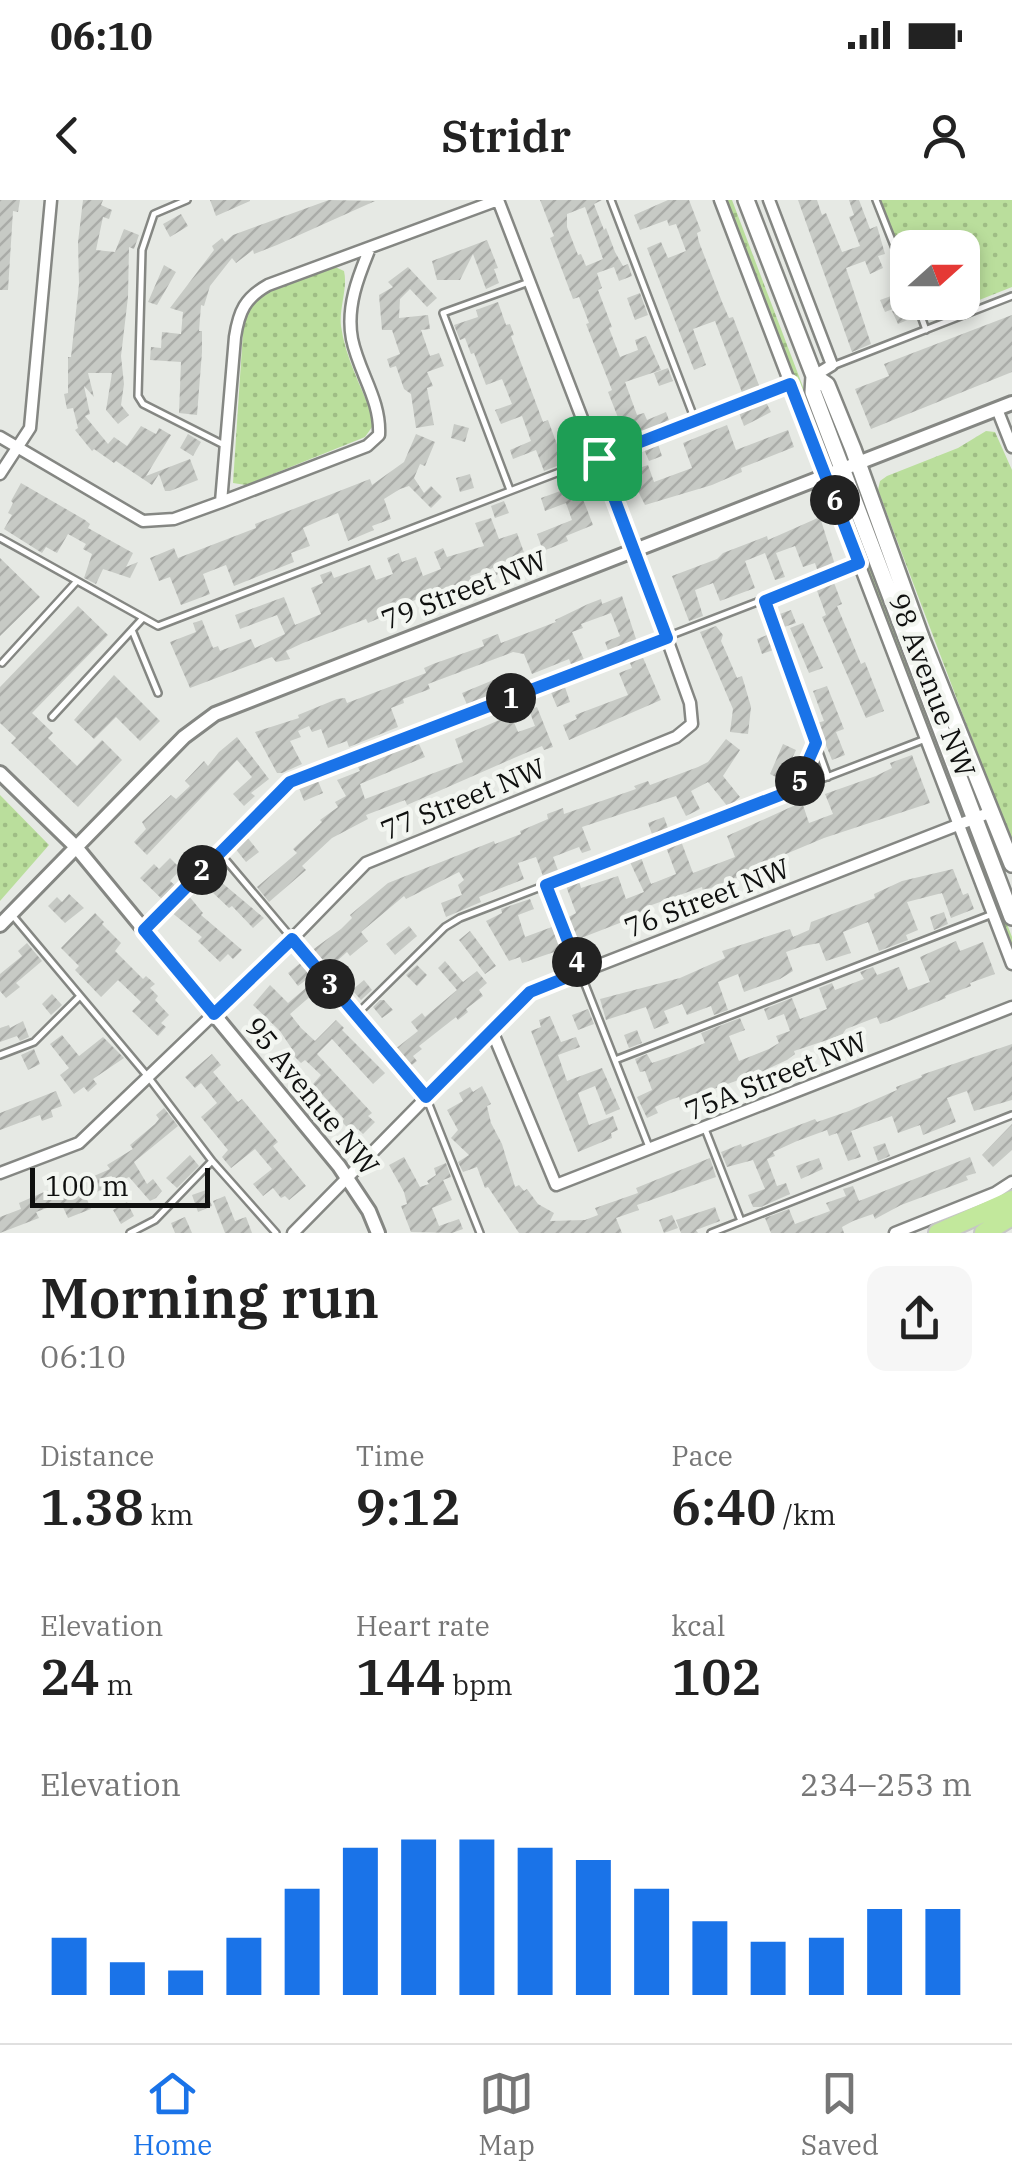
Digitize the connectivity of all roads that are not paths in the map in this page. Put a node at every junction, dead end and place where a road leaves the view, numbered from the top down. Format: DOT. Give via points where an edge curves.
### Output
graph roads {
  1 [pos="51,200"];
  2 [pos="187,200"];
  3 [pos="498,200"];
  4 [pos="611,200"];
  5 [pos="720,200"];
  6 [pos="746,200"];
  7 [pos="769,200"];
  8 [pos="876,200"];
  9 [pos="890,235"];
  10 [pos="370,248"];
  11 [pos="529,282"];
  12 [pos="1012,296"];
  13 [pos="922,320"];
  14 [pos="926,330"];
  15 [pos="832,365"];
  16 [pos="814,376"];
  17 [pos="790,384"];
  18 [pos="1012,403"];
  19 [pos="998,409"];
  20 [pos="695,420"];
  21 [pos="0,437"];
  22 [pos="17,446"];
  23 [pos="227,446"];
  24 [pos="1012,447"];
  25 [pos="599,458"];
  26 [pos="858,463"];
  27 [pos="842,470"];
  28 [pos="0,474"];
  29 [pos="826,476"];
  30 [pos="510,490"];
  31 [pos="222,502"];
  32 [pos="0,538"];
  33 [pos="634,551"];
  34 [pos="859,563"];
  35 [pos="77,581"];
  36 [pos="765,601"];
  37 [pos="143,618"];
  38 [pos="132,630"];
  39 [pos="667,638"];
  40 [pos="2,662"];
  41 [pos="158,693"];
  42 [pos="52,717"];
  43 [pos="926,739"];
  44 [pos="816,743"];
  45 [pos="0,772"];
  46 [pos="828,777"];
  47 [pos="796,789"];
  48 [pos="991,812"];
  49 [pos="966,821"];
  50 [pos="76,847"];
  51 [pos="219,852"];
  52 [pos="1012,864"];
  53 [pos="546,885"];
  54 [pos="12,914"];
  55 [pos="993,914"];
  56 [pos="1012,917"];
  57 [pos="0,925"];
  58 [pos="144,930"];
  59 [pos="292,939"];
  60 [pos="1012,964"];
  61 [pos="580,972"];
  62 [pos="80,996"];
  63 [pos="1012,1007"];
  64 [pos="214,1014"];
  65 [pos="356,1015"];
  66 [pos="492,1030"];
  67 [pos="0,1055"];
  68 [pos="615,1060"];
  69 [pos="149,1078"];
  70 [pos="426,1097"];
  71 [pos="1012,1115"];
  72 [pos="706,1129"];
  73 [pos="650,1150"];
  74 [pos="212,1161"];
  75 [pos="0,1173"];
  76 [pos="347,1177"];
  77 [pos="1012,1182"];
  78 [pos="1012,1200"];
  79 [pos="1012,1216"];
  80 [pos="741,1222"];
  81 [pos="1012,1225"];
  82 [pos="942,1226"];
  83 [pos="1012,1232"];
  84 [pos="130,1233"];
  85 [pos="276,1233"];
  86 [pos="293,1233"];
  87 [pos="378,1233"];
  88 [pos="480,1233"];
  89 [pos="711,1233"];
  90 [pos="895,1233"];
  91 [pos="984,1233"];
  92 [pos="992,1233"];
  1 -- 22 [label="street" via="30,428"];
  2 -- 23 [label="lane" via="154,214 142,250 138,396"];
  3 -- 10 [label="street"];
  3 -- 11 [label="street"];
  4 -- 20 [label="lane"];
  5 -- 17 [label="street, 98 Avenue NW"];
  6 -- 16 [label="main road, 98 Avenue NW"];
  7 -- 15 [label="street"];
  8 -- 9 [label="lane"];
  10 -- 23 [label="street" via="248,296 235,337"];
  10 -- 31 [label="street" via="355,284 352,338 380,416 379,435 367,446"];
  11 -- 25 [label="street"];
  11 -- 30 [label="lane" via="443,313"];
  12 -- 14 [label="lane"];
  13 -- 14 [label="lane"];
  14 -- 15 [label="lane"];
  15 -- 16 [label="street"];
  16 -- 26 [label="main road, 98 Avenue NW" via="827,385"];
  16 -- 27 [label="main road, 98 Avenue NW" via="813,392"];
  17 -- 20 [label="lane"];
  17 -- 29 [label="street, 98 Avenue NW"];
  18 -- 19 [label="street, 79 Street NW"];
  19 -- 24 [label="street"];
  19 -- 26 [label="street, 79 Street NW"];
  20 -- 25 [label="lane"];
  21 -- 22 [label="street"];
  22 -- 28 [label="street"];
  22 -- 31 [label="street" via="143,521"];
  23 -- 31 [label="street"];
  25 -- 30 [label="lane"];
  25 -- 33 [label="street"];
  26 -- 27 [label="street, 79 Street NW"];
  26 -- 48 [label="main road, 98 Avenue NW"];
  27 -- 29 [label="street, 79 Street NW"];
  27 -- 49 [label="main road, 98 Avenue NW"];
  29 -- 33 [label="street, 79 Street NW"];
  29 -- 34 [label="street, 98 Avenue NW"];
  30 -- 37 [label="lane" via="158,626"];
  32 -- 35 [label="lane"];
  33 -- 39 [label="street"];
  33 -- 50 [label="street, 79 Street NW" via="215,714"];
  34 -- 36 [label="lane"];
  34 -- 43 [label="street, 98 Avenue NW"];
  35 -- 37 [label="lane"];
  35 -- 40 [label="lane"];
  36 -- 39 [label="lane"];
  36 -- 44 [label="lane"];
  37 -- 38 [label="lane"];
  38 -- 41 [label="lane"];
  38 -- 42 [label="lane"];
  39 -- 51 [label="lane" via="290,782"];
  39 -- 59 [label="street, 77 Street NW" via="692,724 676,737 366,863"];
  43 -- 46 [label="lane"];
  43 -- 49 [label="street, 98 Avenue NW"];
  44 -- 46 [label="lane"];
  44 -- 47 [label="lane"];
  45 -- 50 [label="street, 95 Avenue NW"];
  46 -- 47 [label="lane"];
  47 -- 53 [label="lane"];
  48 -- 49 [label="street, 76 Street NW"];
  48 -- 52 [label="main road, 98 Avenue NW"];
  49 -- 55 [label="street, 98 Avenue NW"];
  49 -- 56 [label="main road, 98 Avenue NW"];
  49 -- 61 [label="street, 76 Street NW"];
  50 -- 54 [label="street, 79 Street NW"];
  50 -- 58 [label="street, 95 Avenue NW"];
  51 -- 58 [label="lane"];
  51 -- 59 [label="lane"];
  53 -- 61 [label="lane"];
  53 -- 65 [label="lane" via="445,927"];
  54 -- 57 [label="street, 79 Street NW"];
  54 -- 62 [label="lane"];
  55 -- 60 [label="street, 98 Avenue NW"];
  55 -- 68 [label="lane"];
  58 -- 64 [label="street, 95 Avenue NW"];
  59 -- 64 [label="street, 77 Street NW"];
  59 -- 65 [label="lane"];
  61 -- 66 [label="street, 76 Street NW" via="530,992"];
  61 -- 68 [label="lane"];
  62 -- 67 [label="lane" via="34,1042"];
  62 -- 69 [label="lane"];
  63 -- 72 [label="street, 75A Street NW"];
  64 -- 69 [label="street, 77 Street NW"];
  64 -- 76 [label="street, 95 Avenue NW"];
  65 -- 70 [label="lane"];
  66 -- 70 [label="street, 76 Street NW"];
  66 -- 73 [label="street, 75A Street NW" via="556,1185"];
  68 -- 73 [label="lane"];
  69 -- 74 [label="lane"];
  69 -- 75 [label="street, 77 Street NW" via="79,1142"];
  70 -- 76 [label="street, 76 Street NW"];
  70 -- 88 [label="lane"];
  71 -- 80 [label="lane"];
  72 -- 73 [label="street, 75A Street NW"];
  72 -- 80 [label="lane"];
  74 -- 84 [label="lane" via="155,1220"];
  74 -- 85 [label="lane"];
  76 -- 86 [label="street, 76 Street NW"];
  76 -- 87 [label="street, 95 Avenue NW"];
  77 -- 82 [label="street"];
  78 -- 82 [label="main road"];
  79 -- 91 [label="main road"];
  80 -- 89 [label="lane"];
  81 -- 92 [label="main road"];
  82 -- 90 [label="street"];
  83 -- 92 [label="main road"];
}
